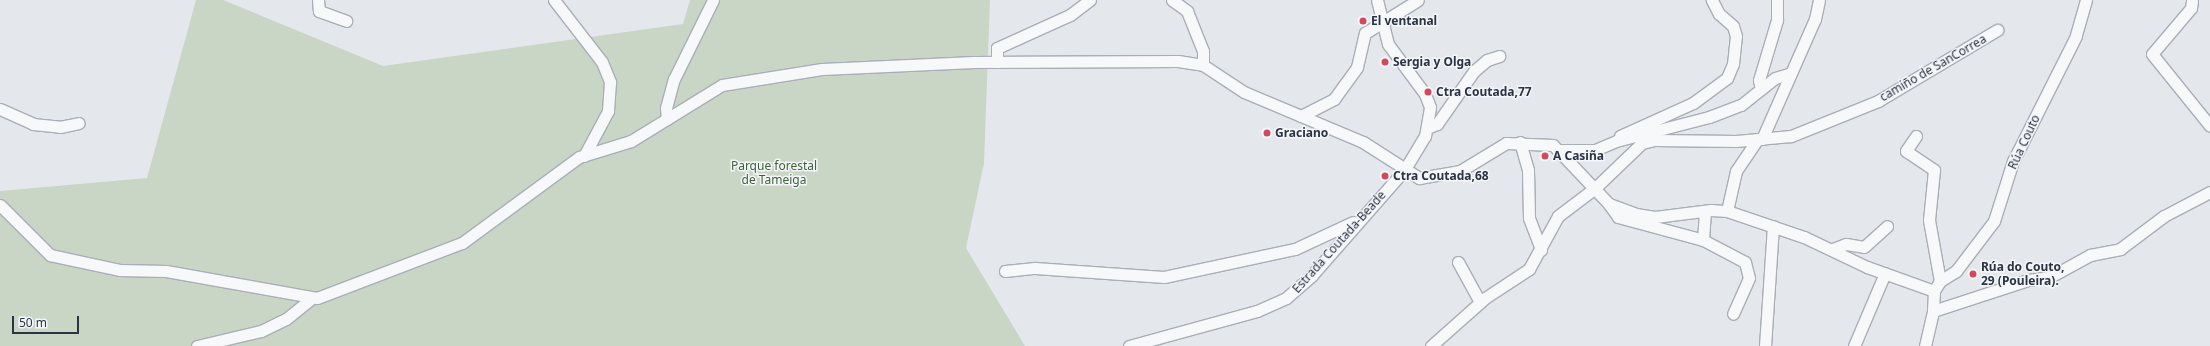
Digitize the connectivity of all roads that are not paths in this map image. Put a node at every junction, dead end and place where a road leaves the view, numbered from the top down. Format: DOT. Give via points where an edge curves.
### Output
graph roads {
  1 [pos="318,0"];
  2 [pos="554,0"];
  3 [pos="712,0"];
  4 [pos="1090,0"];
  5 [pos="1172,0"];
  6 [pos="1377,0"];
  7 [pos="1418,0"];
  8 [pos="1712,0"];
  9 [pos="1777,0"];
  10 [pos="1819,0"];
  11 [pos="2086,0"];
  12 [pos="2192,1"];
  13 [pos="346,22"];
  14 [pos="1381,23"];
  15 [pos="1997,30"];
  16 [pos="1499,56"];
  17 [pos="997,62"];
  18 [pos="1203,65"];
  19 [pos="1788,74"];
  20 [pos="1761,89"];
  21 [pos="0,109"];
  22 [pos="1302,116"];
  23 [pos="667,119"];
  24 [pos="1687,123"];
  25 [pos="79,124"];
  26 [pos="2210,126"];
  27 [pos="1427,128"];
  28 [pos="1916,136"];
  29 [pos="1761,137"];
  30 [pos="1654,140"];
  31 [pos="1616,141"];
  32 [pos="1520,142"];
  33 [pos="1561,150"];
  34 [pos="584,156"];
  35 [pos="1405,169"];
  36 [pos="1595,188"];
  37 [pos="2210,192"];
  38 [pos="1609,204"];
  39 [pos="0,205"];
  40 [pos="1705,211"];
  41 [pos="1728,211"];
  42 [pos="1362,217"];
  43 [pos="1773,226"];
  44 [pos="1887,226"];
  45 [pos="1703,240"];
  46 [pos="1833,249"];
  47 [pos="1541,250"];
  48 [pos="1458,262"];
  49 [pos="1005,271"];
  50 [pos="1885,273"];
  51 [pos="1940,281"];
  52 [pos="1934,291"];
  53 [pos="312,298"];
  54 [pos="1480,302"];
  55 [pos="1933,311"];
  56 [pos="1733,314"];
  57 [pos="197,346"];
  58 [pos="1130,346"];
  59 [pos="1431,346"];
  60 [pos="1765,346"];
  61 [pos="1854,346"];
  62 [pos="1925,346"];
  1 -- 13 [label="street" via="318,10"];
  2 -- 34 [label="street" via="602,62 610,82 608,110"];
  3 -- 23 [label="street" via="674,79 666,108"];
  4 -- 17 [label="street" via="1070,15 997,48"];
  5 -- 18 [label="street" via="1187,11 1202,51"];
  6 -- 14 [label="street, Estrada Coutada-Beade"];
  7 -- 14 [label="street"];
  8 -- 31 [label="street" via="1719,14 1733,26 1736,36 1733,64 1727,78 1693,103 1624,133"];
  9 -- 20 [label="street" via="1777,20 1759,80"];
  10 -- 19 [label="street" via="1815,19"];
  11 -- 51 [label="street, Rúa Couto" via="2076,36 2013,161 1994,221 1956,271"];
  12 -- 26 [label="street" via="2191,8 2152,54"];
  14 -- 22 [label="street" via="1365,33 1357,67 1334,99"];
  14 -- 27 [label="street, Estrada Coutada-Beade" via="1394,54 1428,100"];
  15 -- 29 [label="street, camiño de SanCorrea" via="1878,101 1791,136"];
  16 -- 27 [label="street" via="1487,60 1474,71 1437,124"];
  17 -- 18 [label="street" via="1178,61"];
  17 -- 23 [label="street" via="822,69 722,85"];
  18 -- 22 [label="street" via="1244,92"];
  19 -- 20 [label="street"];
  19 -- 29 [label="street"];
  20 -- 24 [label="street" via="1741,105"];
  21 -- 25 [label="street" via="44,126"];
  22 -- 35 [label="street" via="1363,142"];
  23 -- 34 [label="street" via="631,141"];
  24 -- 30 [label="street" via="1682,130"];
  24 -- 31 [label="street"];
  27 -- 35 [label="street, Estrada Coutada-Beade"];
  28 -- 51 [label="street" via="1906,150 1934,170 1929,220"];
  29 -- 30 [label="street"];
  29 -- 41 [label="street" via="1736,171"];
  30 -- 36 [label="street" via="1642,143"];
  31 -- 33 [label="street" via="1595,150"];
  32 -- 33 [label="street" via="1553,145"];
  32 -- 35 [label="street" via="1506,143 1460,171 1419,178"];
  32 -- 47 [label="street" via="1528,170 1529,218"];
  33 -- 36 [label="street"];
  34 -- 53 [label="street" via="462,243"];
  35 -- 42 [label="street, Estrada Coutada-Beade"];
  36 -- 38 [label="street"];
  36 -- 47 [label="street" via="1558,216"];
  37 -- 55 [label="street" via="2164,216 2120,249 2090,255 2050,277 2028,280"];
  38 -- 40 [label="street" via="1655,218"];
  38 -- 45 [label="street" via="1618,217"];
  39 -- 53 [label="street" via="50,256 120,270 187,274"];
  40 -- 41 [label="street"];
  40 -- 45 [label="street"];
  41 -- 43 [label="street"];
  42 -- 49 [label="street" via="1295,250 1164,277 1035,268"];
  42 -- 58 [label="street, Estrada Coutada-Beade" via="1312,275 1286,298 1250,313"];
  43 -- 46 [label="street"];
  43 -- 60 [label="street"];
  44 -- 46 [label="street" via="1864,247 1846,244"];
  45 -- 56 [label="street" via="1745,262 1750,271"];
  46 -- 50 [label="street"];
  47 -- 54 [label="street" via="1517,280"];
  48 -- 54 [label="street"];
  50 -- 52 [label="street"];
  50 -- 61 [label="street"];
  51 -- 52 [label="street, Rúa Couto"];
  52 -- 55 [label="street"];
  53 -- 57 [label="street" via="286,319 261,331"];
  54 -- 59 [label="street"];
  55 -- 62 [label="street"];
}
